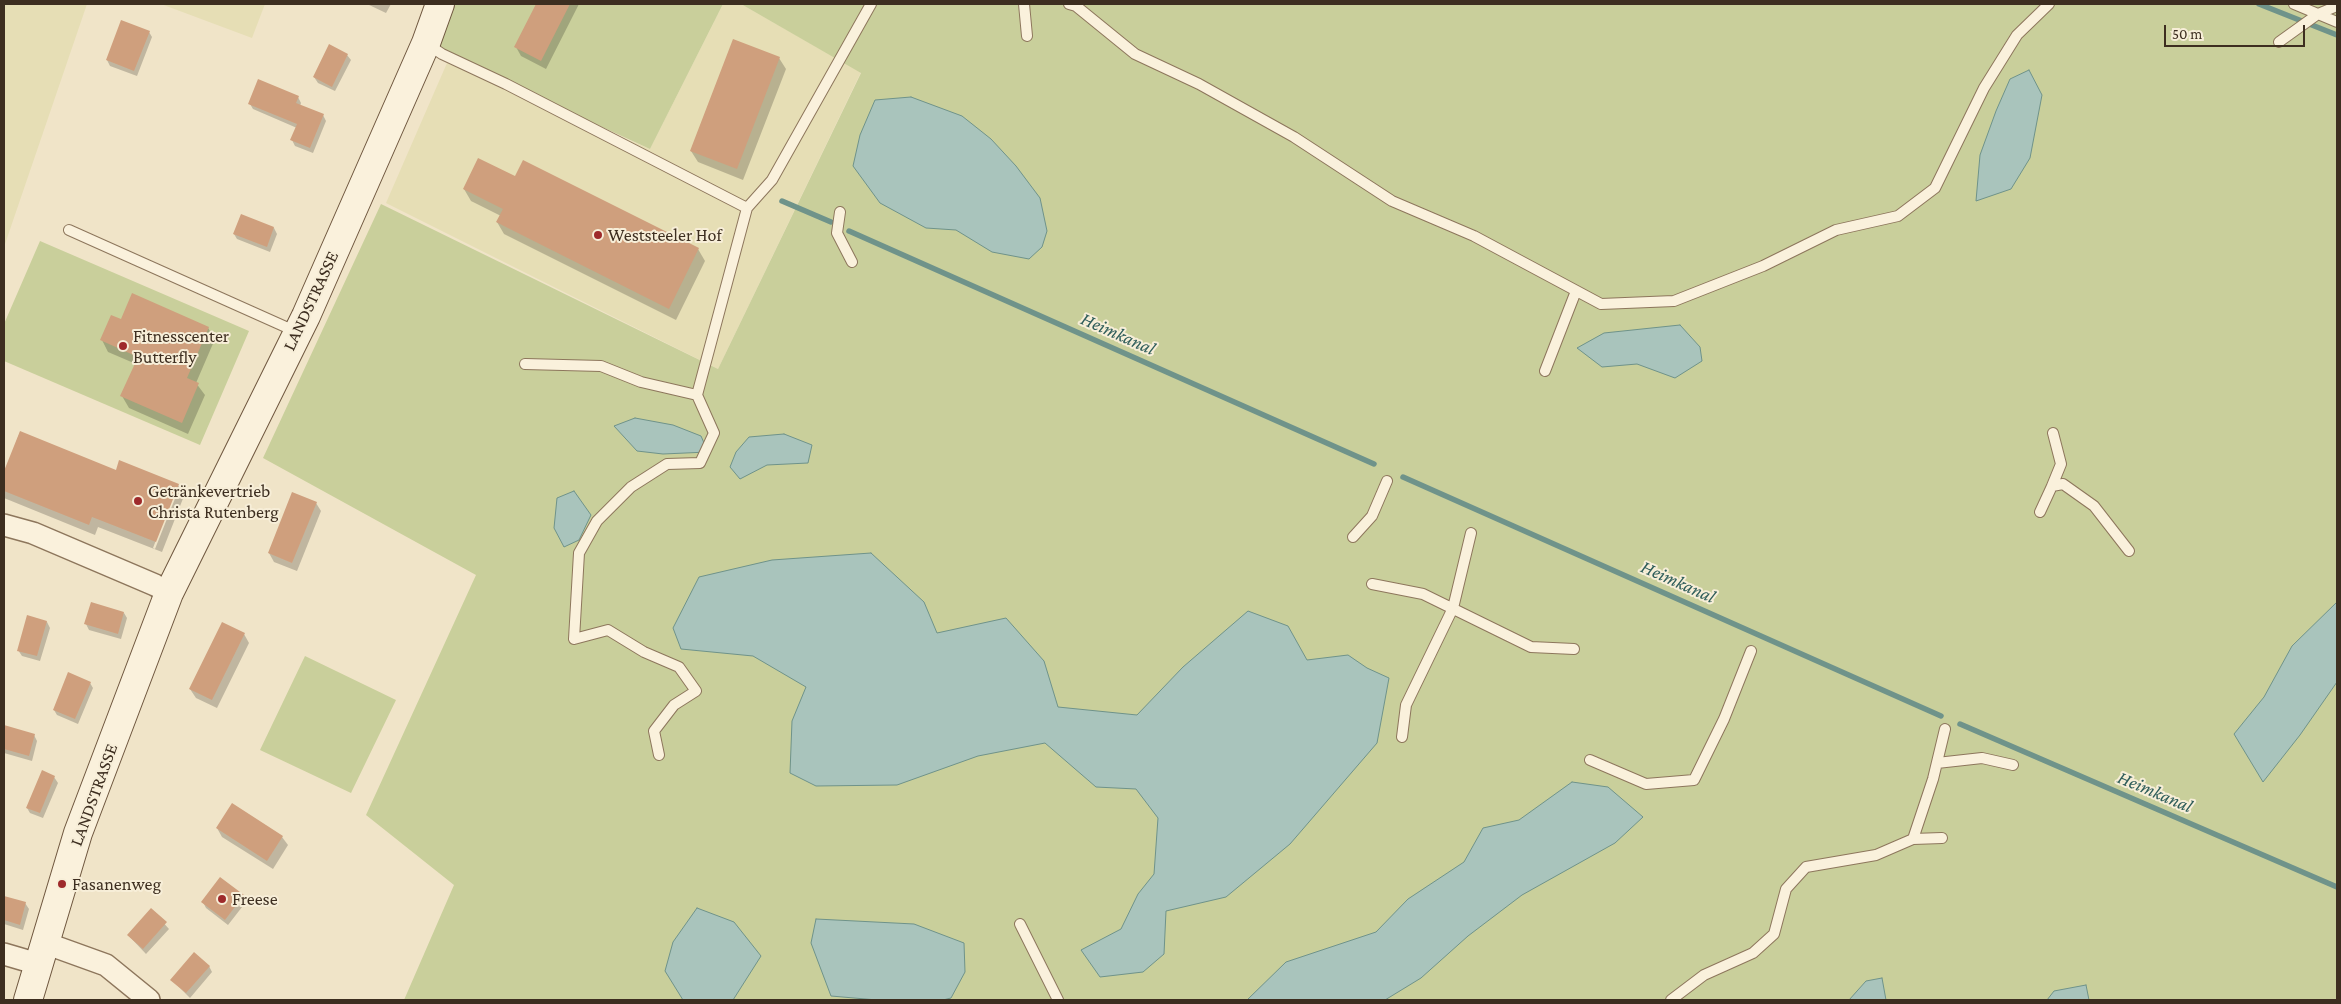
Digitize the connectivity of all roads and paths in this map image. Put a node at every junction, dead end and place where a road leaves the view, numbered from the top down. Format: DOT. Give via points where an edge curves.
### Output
graph roads {
  1 [pos="440,4"];
  2 [pos="871,4"];
  3 [pos="1024,4"];
  4 [pos="1069,4"];
  5 [pos="2049,4"];
  6 [pos="2294,4"];
  7 [pos="2337,6"];
  8 [pos="2316,16"];
  9 [pos="2337,22"];
  10 [pos="1027,36"];
  11 [pos="2279,42"];
  12 [pos="426,44"];
  13 [pos="747,208"];
  14 [pos="840,212"];
  15 [pos="69,230"];
  16 [pos="852,262"];
  17 [pos="1576,291"];
  18 [pos="298,332"];
  19 [pos="525,364"];
  20 [pos="1545,371"];
  21 [pos="697,395"];
  22 [pos="2053,433"];
  23 [pos="1387,481"];
  24 [pos="2052,486"];
  25 [pos="2040,512"];
  26 [pos="4,524"];
  27 [pos="1471,533"];
  28 [pos="1353,538"];
  29 [pos="2129,551"];
  30 [pos="1372,584"];
  31 [pos="170,593"];
  32 [pos="1452,609"];
  33 [pos="1574,648"];
  34 [pos="1751,651"];
  35 [pos="1945,729"];
  36 [pos="1402,737"];
  37 [pos="659,755"];
  38 [pos="1590,760"];
  39 [pos="1937,763"];
  40 [pos="2013,766"];
  41 [pos="1942,838"];
  42 [pos="1913,839"];
  43 [pos="1020,924"];
  44 [pos="42,953"];
  45 [pos="4,954"];
  46 [pos="28,1000"];
  47 [pos="149,1000"];
  48 [pos="1058,1000"];
  49 [pos="1671,1000"];
  1 -- 12 [label="street, LANDSTRASSE"];
  2 -- 13 [label="lane" via="772,180"];
  3 -- 10 [label="lane"];
  4 -- 17 [label="lane" via="1076,6 1135,54 1199,84 1294,137 1392,202 1474,236"];
  5 -- 17 [label="lane" via="2017,36 1984,88 1935,188 1898,216 1836,230 1764,266 1674,301 1601,304"];
  6 -- 8 [label="lane"];
  7 -- 8 [label="lane"];
  8 -- 9 [label="lane"];
  8 -- 11 [label="lane"];
  12 -- 13 [label="lane"];
  12 -- 18 [label="street, LANDSTRASSE"];
  13 -- 21 [label="lane"];
  14 -- 16 [label="lane" via="838,233"];
  15 -- 18 [label="lane"];
  17 -- 20 [label="lane"];
  18 -- 31 [label="street, LANDSTRASSE"];
  19 -- 21 [label="lane" via="601,366 641,382"];
  21 -- 37 [label="lane" via="714,433 700,463 667,464 631,487 597,521 579,553 574,639 608,630 644,652 679,667 696,691 674,705 654,731"];
  22 -- 24 [label="lane" via="2061,464"];
  23 -- 28 [label="lane" via="1372,516"];
  24 -- 25 [label="lane"];
  24 -- 29 [label="lane" via="2063,484 2094,506"];
  26 -- 31 [label="street"];
  27 -- 32 [label="lane"];
  30 -- 32 [label="lane" via="1422,594"];
  31 -- 44 [label="street, LANDSTRASSE" via="78,833"];
  32 -- 33 [label="lane" via="1531,647"];
  32 -- 36 [label="lane" via="1406,705"];
  34 -- 38 [label="lane" via="1724,719 1694,780 1646,784"];
  35 -- 39 [label="lane"];
  39 -- 40 [label="lane" via="1982,758"];
  39 -- 42 [label="lane"];
  41 -- 42 [label="lane"];
  42 -- 49 [label="lane" via="1876,855 1806,867 1786,889 1774,934 1753,953 1704,975"];
  43 -- 48 [label="lane"];
  44 -- 45 [label="street"];
  44 -- 46 [label="street, LANDSTRASSE"];
  44 -- 47 [label="street" via="106,965"];
}
